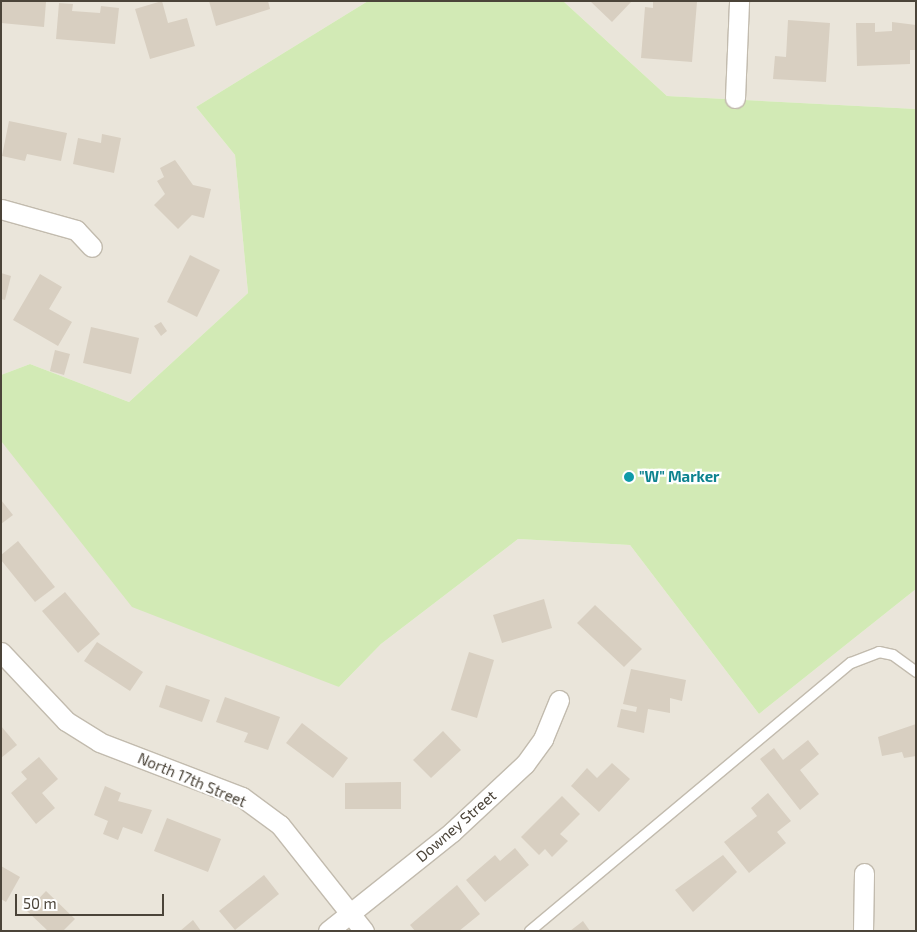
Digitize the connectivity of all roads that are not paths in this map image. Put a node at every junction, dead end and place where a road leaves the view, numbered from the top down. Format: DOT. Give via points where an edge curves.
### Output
graph roads {
  1 [pos="739,1"];
  2 [pos="735,98"];
  3 [pos="1,209"];
  4 [pos="92,247"];
  5 [pos="1,652"];
  6 [pos="916,672"];
  7 [pos="559,700"];
  8 [pos="864,873"];
  9 [pos="351,915"];
  10 [pos="328,931"];
  11 [pos="364,931"];
  12 [pos="530,931"];
  13 [pos="863,931"];
  1 -- 2 [label="street"];
  3 -- 4 [label="street" via="76,230"];
  5 -- 9 [label="street, North 17th Street" via="66,720 99,742 242,797 280,824"];
  6 -- 12 [label="lane" via="893,655 879,652 851,663"];
  7 -- 9 [label="street, Downey Street" via="543,739 525,764 452,832"];
  8 -- 13 [label="street"];
  9 -- 10 [label="street, Downey Street"];
  9 -- 11 [label="street, North 17th Street"];
}
